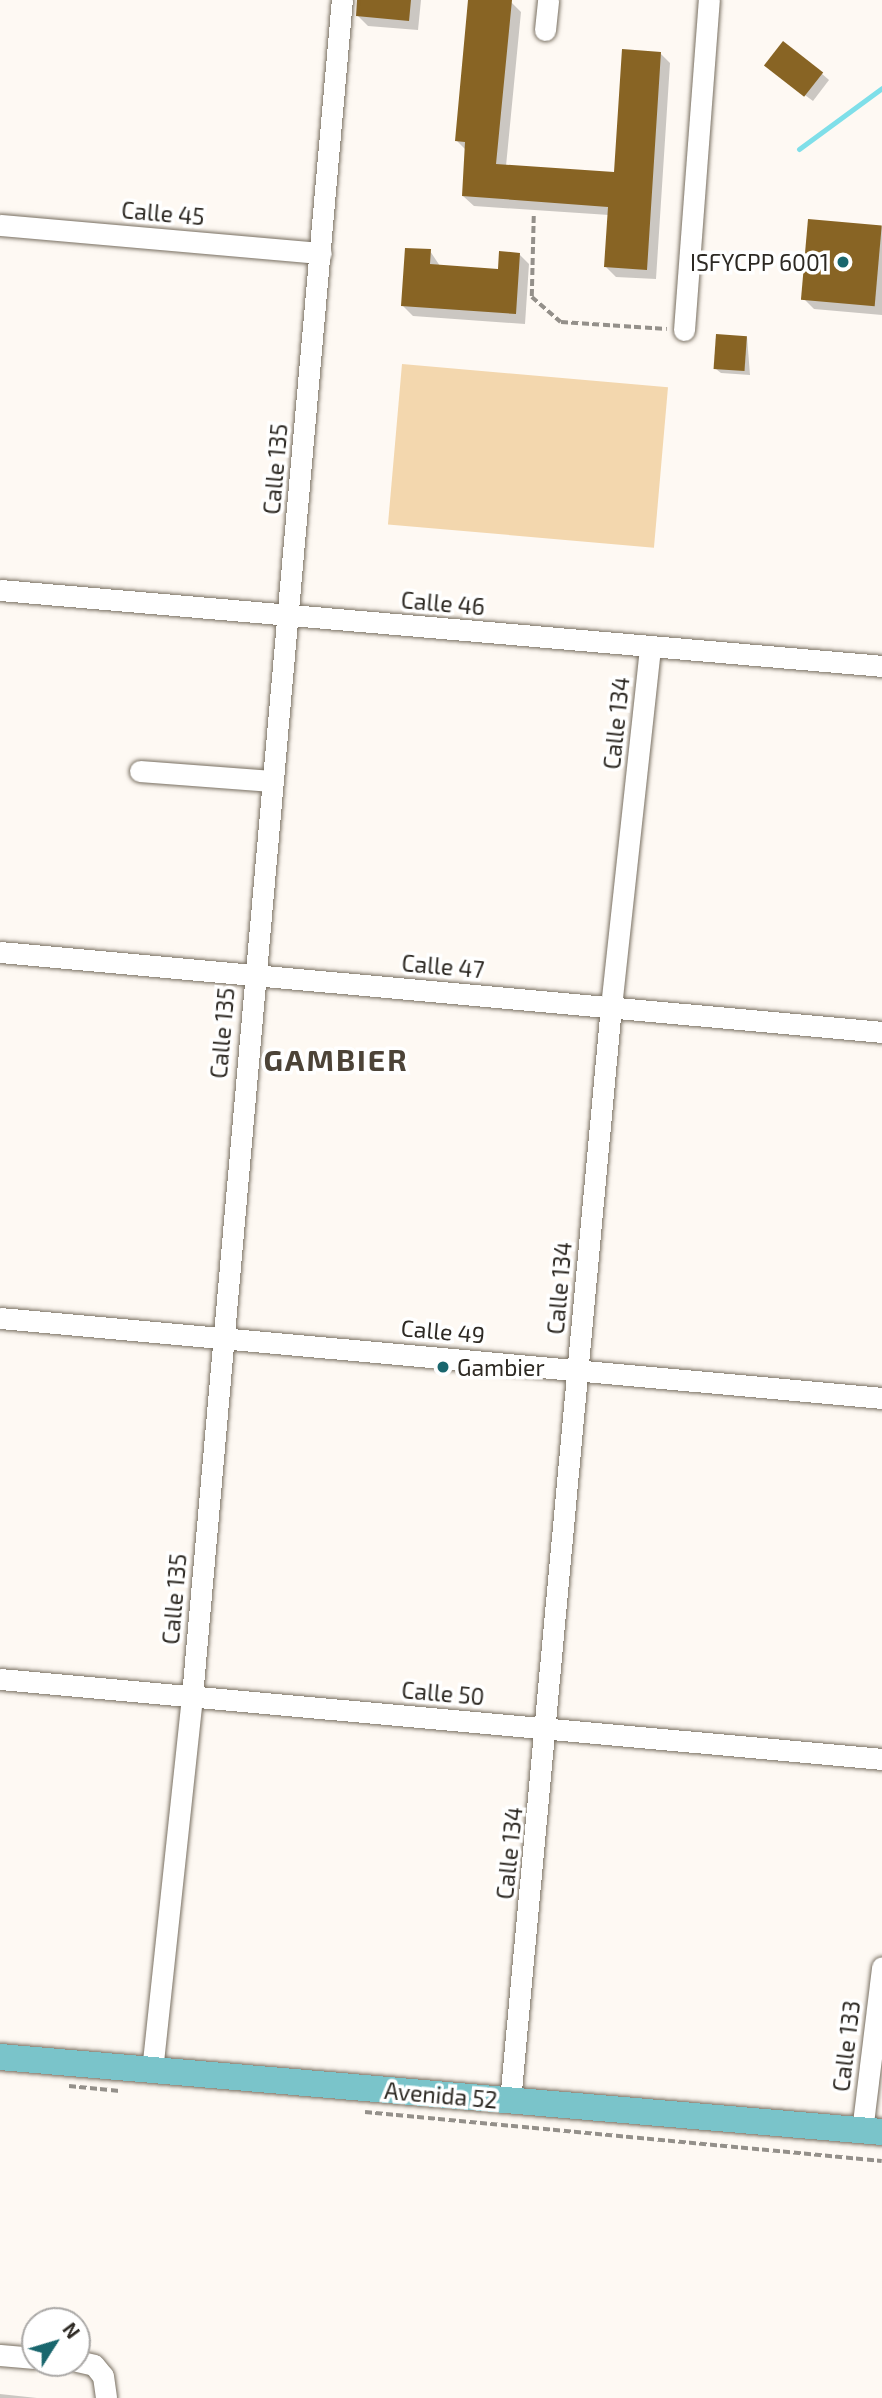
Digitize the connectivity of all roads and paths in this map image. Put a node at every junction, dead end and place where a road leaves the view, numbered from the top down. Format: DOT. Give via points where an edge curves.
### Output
graph roads {
  1 [pos="342,0"];
  2 [pos="548,0"];
  3 [pos="709,0"];
  4 [pos="545,30"];
  5 [pos="534,216"];
  6 [pos="0,225"];
  7 [pos="321,253"];
  8 [pos="684,330"];
  9 [pos="0,590"];
  10 [pos="289,616"];
  11 [pos="650,648"];
  12 [pos="882,666"];
  13 [pos="140,771"];
  14 [pos="272,781"];
  15 [pos="0,953"];
  16 [pos="253,975"];
  17 [pos="611,1007"];
  18 [pos="882,1032"];
  19 [pos="0,1318"];
  20 [pos="221,1338"];
  21 [pos="578,1370"];
  22 [pos="882,1398"];
  23 [pos="0,1679"];
  24 [pos="192,1696"];
  25 [pos="547,1729"];
  26 [pos="882,1759"];
  27 [pos="882,1967"];
  28 [pos="0,2057"];
  29 [pos="144,2081"];
  30 [pos="56,2084"];
  31 [pos="510,2101"];
  32 [pos="354,2111"];
  33 [pos="872,2132"];
  34 [pos="882,2161"];
  35 [pos="0,2355"];
  36 [pos="21,2357"];
  37 [pos="91,2364"];
  38 [pos="106,2398"];
  1 -- 7 [label="street, Calle 135"];
  2 -- 4 [label="street"];
  3 -- 8 [label="street"];
  5 -- 8 [label="path" via="532,297 561,322"];
  6 -- 7 [label="street, Calle 45"];
  7 -- 10 [label="street, Calle 135"];
  9 -- 10 [label="street, Calle 46"];
  10 -- 11 [label="street, Calle 46"];
  10 -- 14 [label="street, Calle 135"];
  11 -- 12 [label="street, Calle 46"];
  11 -- 17 [label="street, Calle 134"];
  13 -- 14 [label="street"];
  14 -- 16 [label="street, Calle 135"];
  15 -- 16 [label="street, Calle 47"];
  16 -- 17 [label="street, Calle 47"];
  16 -- 20 [label="street, Calle 135"];
  17 -- 18 [label="street, Calle 47"];
  17 -- 21 [label="street, Calle 134"];
  19 -- 20 [label="street, Calle 49"];
  20 -- 21 [label="street, Calle 49"];
  20 -- 24 [label="street, Calle 135"];
  21 -- 22 [label="street, Calle 49"];
  21 -- 25 [label="street, Calle 134"];
  23 -- 24 [label="street, Calle 50"];
  24 -- 25 [label="street, Calle 50"];
  24 -- 29 [label="street, Calle 135"];
  25 -- 26 [label="street, Calle 50"];
  25 -- 31 [label="street, Calle 134"];
  27 -- 33 [label="street, Calle 133"];
  28 -- 29 [label="main road, Avenida 52"];
  29 -- 30 [label="path"];
  29 -- 31 [label="main road, Avenida 52"];
  31 -- 33 [label="main road, Avenida 52"];
  32 -- 34 [label="path"];
  35 -- 36 [label="street"];
  37 -- 38 [label="street" via="103,2376"];
}
